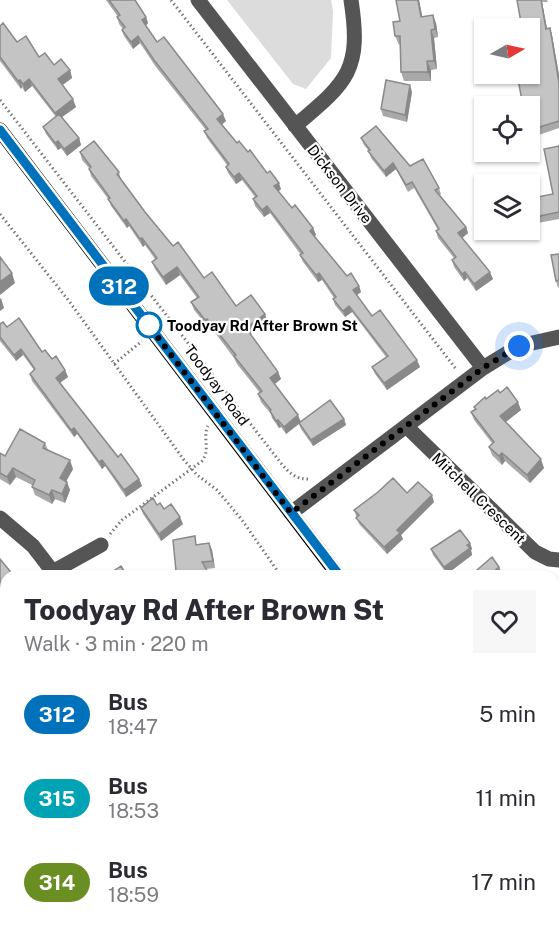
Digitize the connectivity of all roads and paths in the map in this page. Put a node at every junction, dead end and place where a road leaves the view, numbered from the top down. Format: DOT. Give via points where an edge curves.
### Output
graph roads {
  1 [pos="171,0"];
  2 [pos="198,0"];
  3 [pos="351,0"];
  4 [pos="0,100"];
  5 [pos="295,126"];
  6 [pos="1,133"];
  7 [pos="0,214"];
  8 [pos="559,337"];
  9 [pos="142,342"];
  10 [pos="114,364"];
  11 [pos="483,368"];
  12 [pos="456,370"];
  13 [pos="219,417"];
  14 [pos="405,426"];
  15 [pos="192,468"];
  16 [pos="314,479"];
  17 [pos="291,513"];
  18 [pos="0,518"];
  19 [pos="100,545"];
  20 [pos="559,560"];
  21 [pos="53,570"];
  22 [pos="60,570"];
  23 [pos="277,570"];
  24 [pos="334,570"];
  1 -- 12 [label="path"];
  2 -- 5 [label="street, Dickson Drive"];
  3 -- 5 [label="street" via="355,46 351,64 327,99"];
  4 -- 16 [label="path" via="279,462 292,476"];
  5 -- 11 [label="street, Dickson Drive"];
  6 -- 13 [label="main road, Toodyay Road"];
  7 -- 10 [label="path"];
  8 -- 11 [label="street" via="519,346"];
  9 -- 10 [label="path"];
  10 -- 15 [label="path"];
  11 -- 14 [label="street"];
  13 -- 15 [label="path" via="205,432 207,455"];
  13 -- 17 [label="main road, Toodyay Road"];
  14 -- 17 [label="street"];
  14 -- 20 [label="street, Mitchell Crescent" via="535,552"];
  15 -- 19 [label="path" via="122,520"];
  15 -- 23 [label="path" via="242,520"];
  17 -- 24 [label="main road, Toodyay Road"];
  18 -- 21 [label="street" via="33,546"];
  19 -- 22 [label="street"];
}
